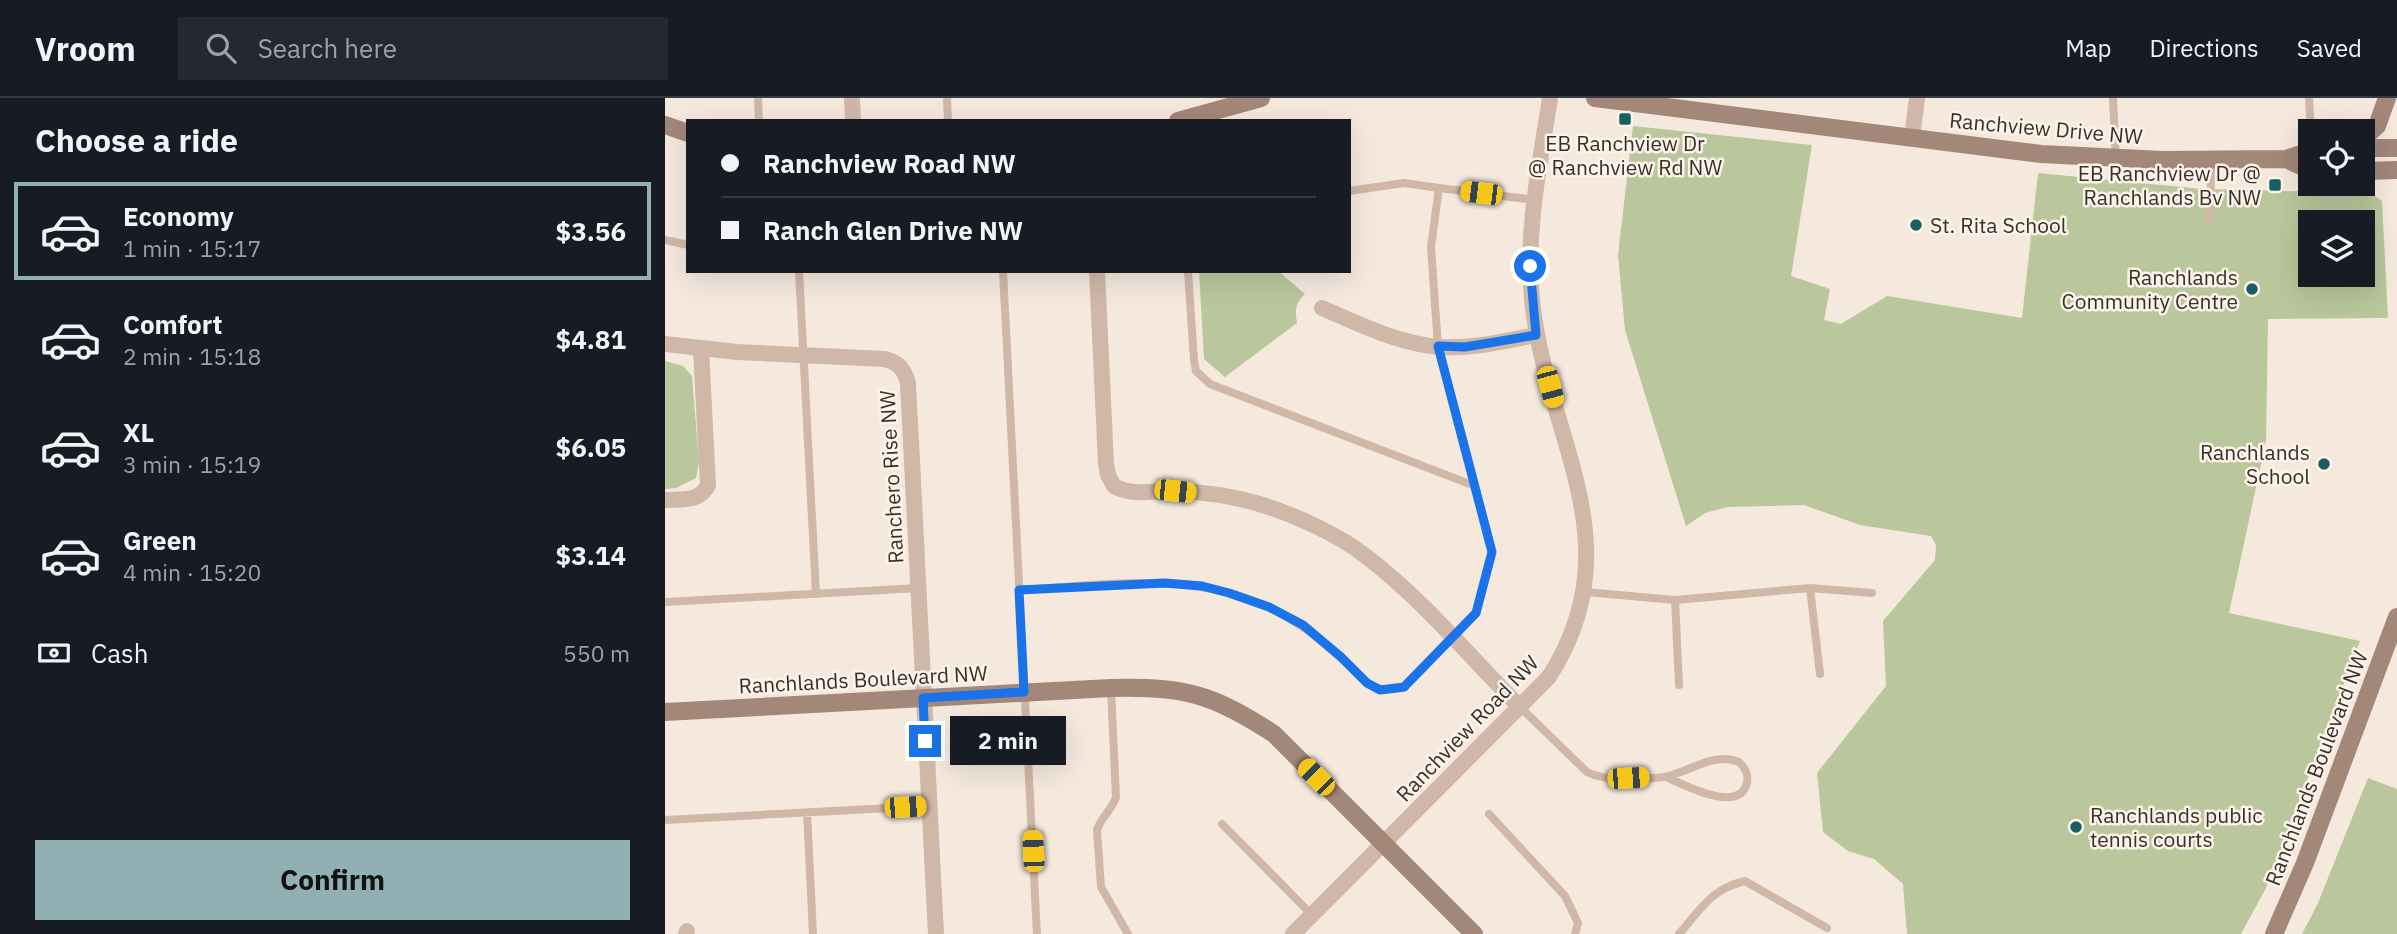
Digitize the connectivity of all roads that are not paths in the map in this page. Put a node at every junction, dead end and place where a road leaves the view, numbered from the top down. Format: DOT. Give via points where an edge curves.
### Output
graph roads {
  1 [pos="758,98"];
  2 [pos="852,98"];
  3 [pos="947,98"];
  4 [pos="1261,98"];
  5 [pos="1550,98"];
  6 [pos="1595,98"];
  7 [pos="1917,98"];
  8 [pos="2113,98"];
  9 [pos="2309,98"];
  10 [pos="2387,98"];
  11 [pos="759,119"];
  12 [pos="853,119"];
  13 [pos="948,119"];
  14 [pos="1185,119"];
  15 [pos="2310,119"];
  16 [pos="665,125"];
  17 [pos="2375,128"];
  18 [pos="686,132"];
  19 [pos="1912,138"];
  20 [pos="2375,148"];
  21 [pos="2397,148"];
  22 [pos="2298,155"];
  23 [pos="2116,159"];
  24 [pos="2218,160"];
  25 [pos="2397,170"];
  26 [pos="2375,171"];
  27 [pos="1439,188"];
  28 [pos="1351,191"];
  29 [pos="1535,200"];
  30 [pos="2210,222"];
  31 [pos="665,240"];
  32 [pos="686,245"];
  33 [pos="799,273"];
  34 [pos="1003,273"];
  35 [pos="1097,273"];
  36 [pos="1188,273"];
  37 [pos="1322,309"];
  38 [pos="1536,335"];
  39 [pos="665,344"];
  40 [pos="1438,346"];
  41 [pos="701,349"];
  42 [pos="803,355"];
  43 [pos="1475,486"];
  44 [pos="665,500"];
  45 [pos="1810,588"];
  46 [pos="918,589"];
  47 [pos="1019,590"];
  48 [pos="1585,592"];
  49 [pos="1872,593"];
  50 [pos="815,594"];
  51 [pos="1675,600"];
  52 [pos="665,602"];
  53 [pos="2397,617"];
  54 [pos="1451,637"];
  55 [pos="1820,674"];
  56 [pos="1679,685"];
  57 [pos="1111,688"];
  58 [pos="1024,692"];
  59 [pos="923,698"];
  60 [pos="1520,707"];
  61 [pos="665,712"];
  62 [pos="1665,777"];
  63 [pos="929,806"];
  64 [pos="807,813"];
  65 [pos="1489,814"];
  66 [pos="665,820"];
  67 [pos="1222,824"];
  68 [pos="1383,845"];
  69 [pos="1312,915"];
  70 [pos="1827,928"];
  71 [pos="813,934"];
  72 [pos="936,934"];
  73 [pos="1037,934"];
  74 [pos="1128,934"];
  75 [pos="1293,934"];
  76 [pos="1474,934"];
  77 [pos="1575,934"];
  78 [pos="1679,934"];
  79 [pos="2274,934"];
  1 -- 11 [label="lane"];
  2 -- 12 [label="street"];
  3 -- 13 [label="lane"];
  4 -- 14 [label="street"];
  5 -- 29 [label="street, Ranchview Road NW"];
  6 -- 19 [label="street, Ranchview Drive NW"];
  7 -- 19 [label="street"];
  8 -- 23 [label="lane"];
  9 -- 15 [label="lane"];
  10 -- 17 [label="street"];
  16 -- 18 [label="street"];
  19 -- 23 [label="street, Ranchview Drive NW"];
  20 -- 21 [label="street"];
  22 -- 24 [label="street, Ranchview Drive NW"];
  23 -- 24 [label="street, Ranchview Drive NW"];
  24 -- 30 [label="lane" via="2211,172"];
  25 -- 26 [label="street"];
  27 -- 28 [label="lane" via="1404,183"];
  27 -- 29 [label="lane"];
  27 -- 40 [label="lane" via="1431,247"];
  29 -- 38 [label="street, Ranchview Road NW" via="1530,266"];
  31 -- 32 [label="lane"];
  33 -- 42 [label="lane"];
  34 -- 47 [label="lane"];
  35 -- 54 [label="street" via="1106,464 1114,486 1133,492 1217,495 1283,513 1365,555"];
  36 -- 43 [label="lane" via="1196,371 1210,384"];
  37 -- 40 [label="street" via="1401,339"];
  38 -- 40 [label="street" via="1465,347"];
  38 -- 48 [label="street, Ranchview Road NW" via="1585,517"];
  39 -- 41 [label="street, Ranchero Rise NW"];
  40 -- 43 [label="lane"];
  41 -- 42 [label="street, Ranchero Rise NW"];
  41 -- 44 [label="street" via="708,485 696,498"];
  42 -- 46 [label="street, Ranchero Rise NW" via="885,359 900,366 906,375"];
  42 -- 50 [label="lane"];
  43 -- 54 [label="lane" via="1492,552 1476,613"];
  45 -- 49 [label="lane"];
  45 -- 51 [label="lane"];
  45 -- 55 [label="lane"];
  46 -- 50 [label="lane"];
  46 -- 59 [label="street, Ranchero Rise NW"];
  47 -- 54 [label="lane" via="1149,583 1229,593 1303,625 1380,690 1404,687"];
  47 -- 58 [label="lane"];
  48 -- 51 [label="lane"];
  48 -- 60 [label="street, Ranchview Road NW" via="1559,661"];
  50 -- 52 [label="lane"];
  51 -- 56 [label="lane"];
  53 -- 79 [label="street, Ranchlands Boulevard NW"];
  54 -- 60 [label="street"];
  57 -- 58 [label="street, Ranchlands Boulevard NW"];
  57 -- 68 [label="street, Ranchlands Boulevard NW" via="1171,688 1239,711 1274,734"];
  57 -- 74 [label="lane" via="1116,797 1097,830 1101,887"];
  58 -- 59 [label="street, Ranchlands Boulevard NW"];
  58 -- 73 [label="lane"];
  59 -- 61 [label="street, Ranchlands Boulevard NW"];
  59 -- 63 [label="street, Ranchero Rise NW"];
  60 -- 62 [label="lane" via="1597,777"];
  60 -- 68 [label="street, Ranchview Road NW"];
  62 -- 62 [label="lane" via="1706,794 1730,798 1741,793 1747,783 1743,766 1728,759"];
  63 -- 64 [label="lane"];
  63 -- 72 [label="street, Ranchero Rise NW"];
  64 -- 66 [label="lane"];
  64 -- 71 [label="lane"];
  65 -- 77 [label="lane" via="1565,896 1578,923"];
  67 -- 69 [label="lane"];
  68 -- 69 [label="street, Ranchview Road NW"];
  68 -- 76 [label="street, Ranchlands Boulevard NW"];
  69 -- 75 [label="street, Ranchview Road NW"];
  70 -- 78 [label="lane" via="1745,881 1711,896"];
}
